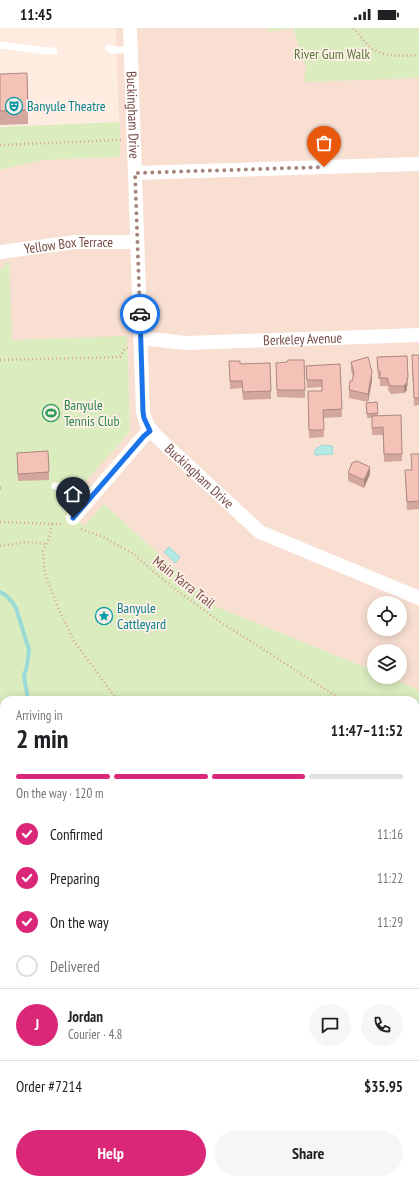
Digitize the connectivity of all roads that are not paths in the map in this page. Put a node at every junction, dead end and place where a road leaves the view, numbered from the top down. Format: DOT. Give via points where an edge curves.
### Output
graph roads {
  1 [pos="130,28"];
  2 [pos="0,45"];
  3 [pos="109,48"];
  4 [pos="131,50"];
  5 [pos="54,51"];
  6 [pos="419,164"];
  7 [pos="135,173"];
  8 [pos="137,242"];
  9 [pos="0,252"];
  10 [pos="419,335"];
  11 [pos="137,346"];
  12 [pos="150,431"];
  13 [pos="55,486"];
  14 [pos="87,501"];
  15 [pos="72,523"];
  16 [pos="419,598"];
  1 -- 4 [label="street, Buckingham Drive"];
  2 -- 5 [label="lane"];
  3 -- 4 [label="lane"];
  4 -- 7 [label="street, Buckingham Drive"];
  6 -- 7 [label="street"];
  7 -- 8 [label="street, Buckingham Drive"];
  8 -- 9 [label="street, Yellow Box Terrace" via="75,242"];
  8 -- 11 [label="street, Buckingham Drive"];
  10 -- 11 [label="street, Berkeley Avenue"];
  11 -- 12 [label="street, Buckingham Drive" via="143,412"];
  12 -- 14 [label="street"];
  12 -- 16 [label="street, Buckingham Drive" via="260,532"];
  13 -- 14 [label="lane" via="66,486"];
  14 -- 15 [label="street"];
}
